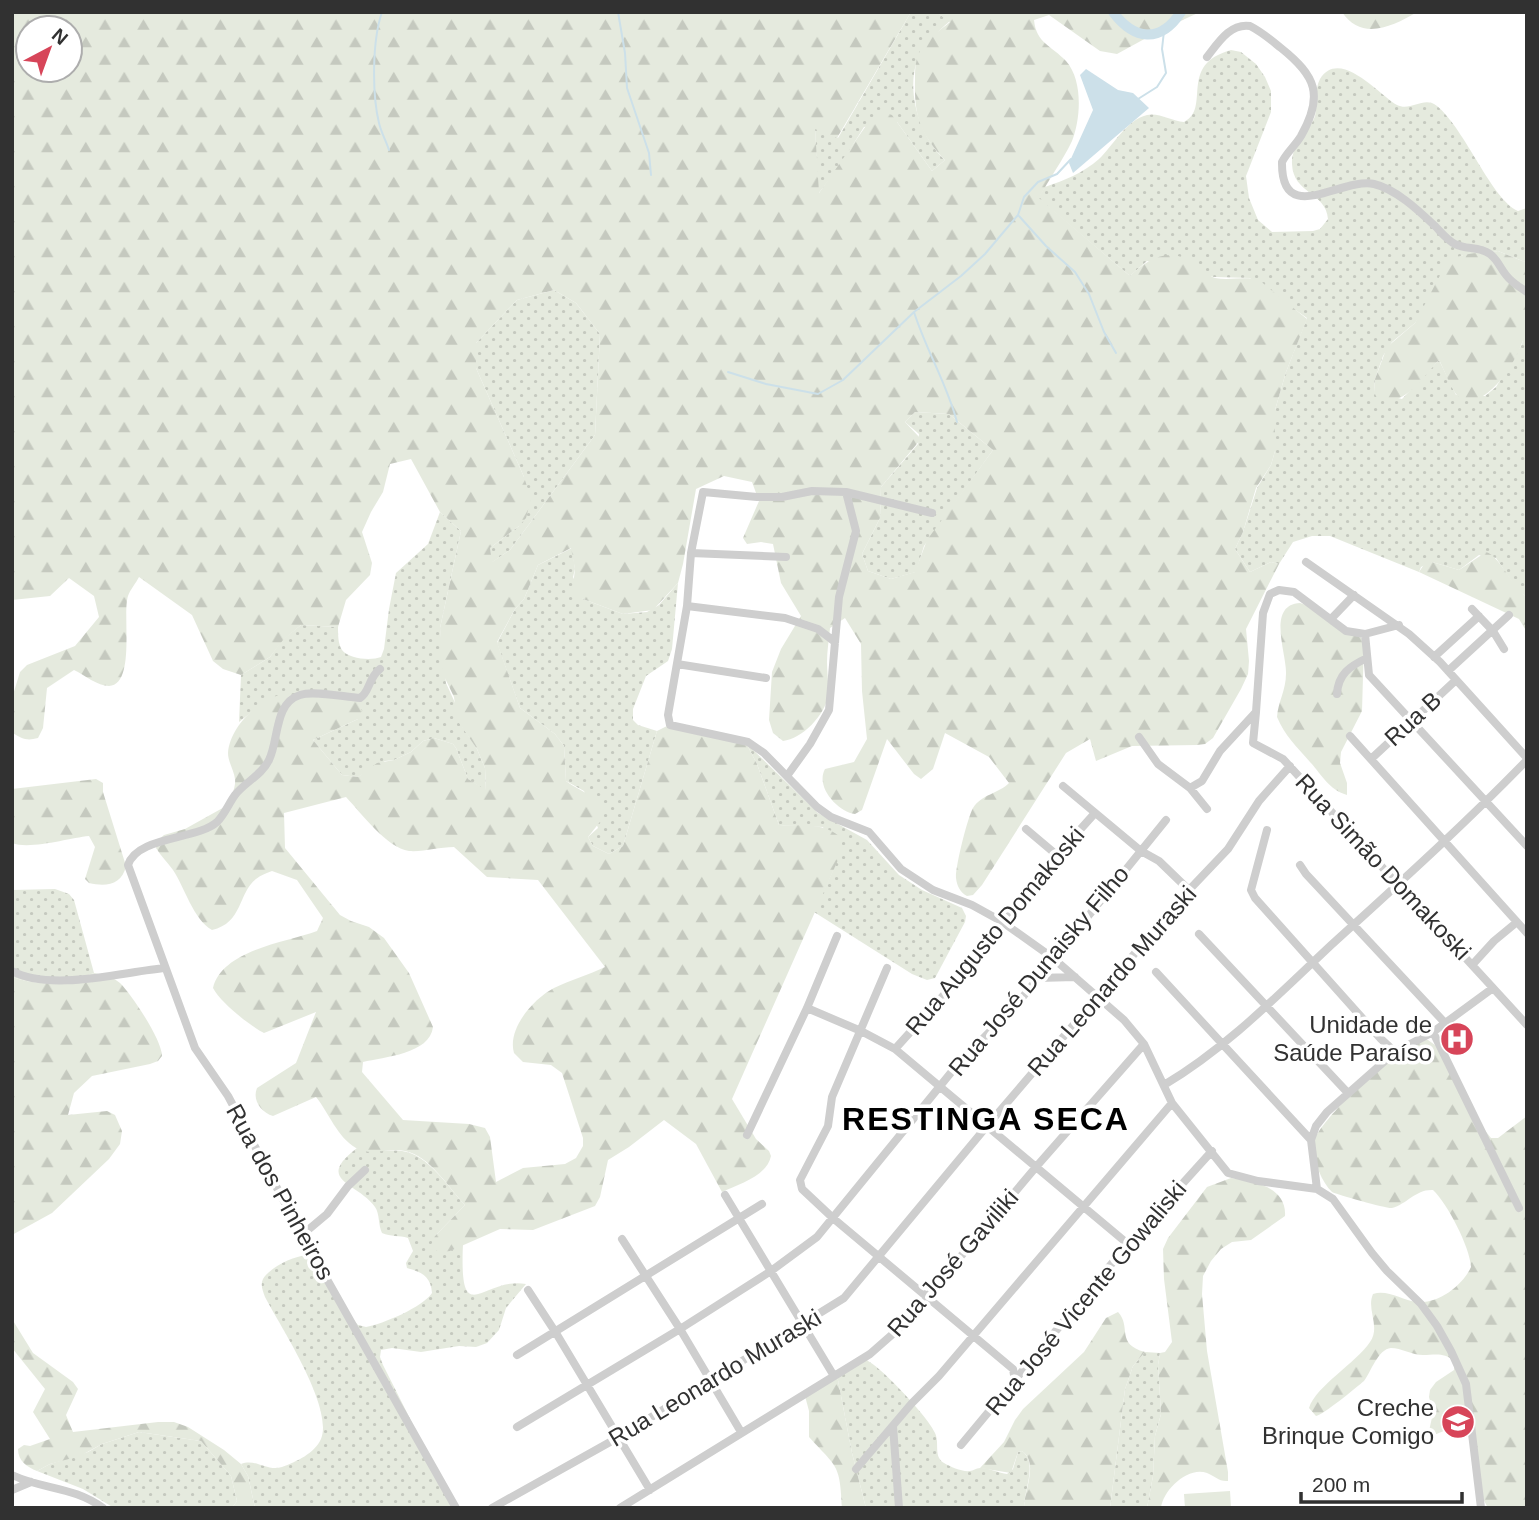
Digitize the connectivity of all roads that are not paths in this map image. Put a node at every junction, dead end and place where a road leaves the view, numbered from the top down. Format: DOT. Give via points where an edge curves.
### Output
graph roads {
  1 [pos="1207,57"];
  2 [pos="1527,292"];
  3 [pos="846,492"];
  4 [pos="932,513"];
  5 [pos="691,553"];
  6 [pos="786,557"];
  7 [pos="1306,562"];
  8 [pos="1354,595"];
  9 [pos="687,606"];
  10 [pos="1509,615"];
  11 [pos="1331,619"];
  12 [pos="1399,625"];
  13 [pos="1493,631"];
  14 [pos="1365,634"];
  15 [pos="835,642"];
  16 [pos="1504,649"];
  17 [pos="1434,657"];
  18 [pos="1367,658"];
  19 [pos="677,664"];
  20 [pos="380,669"];
  21 [pos="1448,671"];
  22 [pos="766,678"];
  23 [pos="1456,680"];
  24 [pos="1337,694"];
  25 [pos="1256,712"];
  26 [pos="1412,720"];
  27 [pos="1350,736"];
  28 [pos="1139,737"];
  29 [pos="1371,759"];
  30 [pos="1527,759"];
  31 [pos="1290,766"];
  32 [pos="787,776"];
  33 [pos="1063,786"];
  34 [pos="1190,788"];
  35 [pos="1487,801"];
  36 [pos="1208,809"];
  37 [pos="1095,813"];
  38 [pos="1166,820"];
  39 [pos="1026,829"];
  40 [pos="1267,830"];
  41 [pos="1444,842"];
  42 [pos="1527,846"];
  43 [pos="1141,851"];
  44 [pos="1058,856"];
  45 [pos="1300,864"];
  46 [pos="1398,884"];
  47 [pos="1189,890"];
  48 [pos="1001,921"];
  49 [pos="1517,922"];
  50 [pos="1354,925"];
  51 [pos="1527,933"];
  52 [pos="1199,934"];
  53 [pos="837,936"];
  54 [pos="1053,958"];
  55 [pos="1313,963"];
  56 [pos="1473,964"];
  57 [pos="165,968"];
  58 [pos="887,968"];
  59 [pos="12,971"];
  60 [pos="1156,972"];
  61 [pos="1074,977"];
  62 [pos="1038,978"];
  63 [pos="1493,988"];
  64 [pos="1098,999"];
  65 [pos="1265,1005"];
  66 [pos="807,1008"];
  67 [pos="1446,1024"];
  68 [pos="1527,1025"];
  69 [pos="861,1031"];
  70 [pos="1433,1032"];
  71 [pos="1223,1043"];
  72 [pos="1144,1044"];
  73 [pos="895,1049"];
  74 [pos="1395,1052"];
  75 [pos="1164,1085"];
  76 [pos="940,1088"];
  77 [pos="1348,1092"];
  78 [pos="1172,1103"];
  79 [pos="987,1126"];
  80 [pos="747,1135"];
  81 [pos="1311,1140"];
  82 [pos="1212,1152"];
  83 [pos="1036,1167"];
  84 [pos="365,1170"];
  85 [pos="1317,1189"];
  86 [pos="725,1195"];
  87 [pos="762,1204"];
  88 [pos="1082,1207"];
  89 [pos="1519,1208"];
  90 [pos="739,1217"];
  91 [pos="834,1219"];
  92 [pos="302,1235"];
  93 [pos="622,1239"];
  94 [pos="1128,1244"];
  95 [pos="878,1256"];
  96 [pos="771,1271"];
  97 [pos="648,1277"];
  98 [pos="528,1290"];
  99 [pos="926,1296"];
  100 [pos="802,1325"];
  101 [pos="680,1329"];
  102 [pos="556,1333"];
  103 [pos="973,1335"];
  104 [pos="517,1355"];
  105 [pos="834,1376"];
  106 [pos="710,1381"];
  107 [pos="1015,1381"];
  108 [pos="586,1384"];
  109 [pos="892,1426"];
  110 [pos="517,1427"];
  111 [pos="741,1432"];
  112 [pos="619,1437"];
  113 [pos="961,1444"];
  114 [pos="856,1469"];
  115 [pos="12,1475"];
  116 [pos="31,1482"];
  117 [pos="12,1490"];
  118 [pos="650,1490"];
  119 [pos="103,1508"];
  120 [pos="456,1508"];
  121 [pos="492,1508"];
  122 [pos="620,1508"];
  123 [pos="899,1508"];
  124 [pos="1481,1508"];
  1 -- 2 [label="street" via="1226,34 1250,26 1307,72 1314,95 1310,114 1282,162 1284,180 1298,197 1374,184 1423,215 1453,243 1492,255 1504,274"];
  3 -- 4 [label="street"];
  3 -- 5 [label="street" via="812,491 782,497 703,492"];
  3 -- 15 [label="street" via="856,531 839,597"];
  5 -- 6 [label="street"];
  5 -- 9 [label="street"];
  7 -- 8 [label="street"];
  8 -- 11 [label="street"];
  8 -- 12 [label="street"];
  9 -- 15 [label="street" via="785,618 818,629"];
  9 -- 19 [label="street"];
  10 -- 13 [label="street"];
  11 -- 14 [label="street" via="1340,629"];
  11 -- 25 [label="street" via="1294,592 1270,594 1263,613"];
  12 -- 14 [label="street"];
  12 -- 17 [label="street"];
  13 -- 16 [label="street"];
  13 -- 17 [label="street" via="1476,613"];
  13 -- 21 [label="street"];
  14 -- 18 [label="street"];
  15 -- 32 [label="street" via="829,710"];
  17 -- 21 [label="street"];
  18 -- 24 [label="street" via="1346,670"];
  18 -- 26 [label="street" via="1369,675"];
  19 -- 22 [label="street"];
  19 -- 32 [label="street" via="670,725 747,742"];
  20 -- 57 [label="street, Rua dos Pinheiros" via="360,698 299,695 288,704 277,725 263,770 235,795 218,821 131,857 128,865"];
  21 -- 23 [label="street"];
  23 -- 26 [label="street, Rua B"];
  23 -- 30 [label="street"];
  25 -- 31 [label="street, Rua Simão Domakoski" via="1253,743"];
  25 -- 34 [label="street" via="1220,751 1202,781"];
  26 -- 29 [label="street, Rua B"];
  26 -- 35 [label="street"];
  27 -- 29 [label="street"];
  28 -- 34 [label="street" via="1158,764"];
  29 -- 41 [label="street"];
  30 -- 35 [label="street"];
  31 -- 46 [label="street, Rua Simão Domakoski"];
  31 -- 47 [label="street, Rua Leonardo Muraski" via="1259,801 1228,849"];
  32 -- 48 [label="street" via="831,817 869,832 901,870"];
  33 -- 37 [label="street"];
  34 -- 36 [label="street"];
  35 -- 41 [label="street"];
  35 -- 42 [label="street"];
  37 -- 43 [label="street"];
  37 -- 44 [label="street, Rua Augusto Domakoski"];
  38 -- 43 [label="street, Rua José Dunaisky Filho"];
  39 -- 44 [label="street"];
  40 -- 55 [label="street" via="1251,890"];
  41 -- 46 [label="street"];
  41 -- 49 [label="street"];
  43 -- 47 [label="street" via="1159,861"];
  43 -- 54 [label="street, Rua José Dunaisky Filho"];
  44 -- 48 [label="street, Rua Augusto Domakoski"];
  45 -- 50 [label="street"];
  46 -- 50 [label="street"];
  46 -- 56 [label="street, Rua Simão Domakoski"];
  47 -- 64 [label="street, Rua Leonardo Muraski"];
  48 -- 54 [label="street"];
  48 -- 73 [label="street, Rua Augusto Domakoski" via="970,966"];
  49 -- 51 [label="street"];
  49 -- 56 [label="street"];
  50 -- 55 [label="street"];
  50 -- 67 [label="street"];
  52 -- 65 [label="street"];
  53 -- 66 [label="street"];
  54 -- 61 [label="street"];
  54 -- 62 [label="street, Rua José Dunaisky Filho"];
  55 -- 65 [label="street"];
  55 -- 74 [label="street"];
  56 -- 63 [label="street, Rua Simão Domakoski"];
  57 -- 59 [label="street" via="72,979 29,978"];
  57 -- 92 [label="street, Rua dos Pinheiros" via="195,1048 228,1096"];
  58 -- 69 [label="street"];
  60 -- 71 [label="street"];
  61 -- 62 [label="street"];
  61 -- 64 [label="street"];
  62 -- 76 [label="street, Rua José Dunaisky Filho"];
  63 -- 67 [label="street"];
  63 -- 68 [label="street, Rua Simão Domakoski"];
  64 -- 72 [label="street"];
  64 -- 79 [label="street, Rua Leonardo Muraski"];
  65 -- 71 [label="street"];
  65 -- 77 [label="street"];
  66 -- 69 [label="street"];
  66 -- 80 [label="street"];
  67 -- 70 [label="street"];
  69 -- 73 [label="street"];
  69 -- 91 [label="street" via="832,1097 828,1126 800,1180 802,1189"];
  70 -- 74 [label="street"];
  70 -- 89 [label="street"];
  71 -- 75 [label="street"];
  71 -- 81 [label="street"];
  72 -- 75 [label="street"];
  72 -- 83 [label="street, Rua José Gaviliki"];
  73 -- 76 [label="street"];
  74 -- 77 [label="street"];
  75 -- 78 [label="street"];
  76 -- 79 [label="street"];
  76 -- 91 [label="street, Rua José Dunaisky Filho"];
  77 -- 81 [label="street" via="1316,1126"];
  78 -- 82 [label="street"];
  78 -- 88 [label="street"];
  79 -- 83 [label="street"];
  79 -- 95 [label="street, Rua Leonardo Muraski"];
  81 -- 85 [label="street"];
  82 -- 85 [label="street" via="1228,1173"];
  82 -- 94 [label="street, Rua José Vicente Gowaliski"];
  83 -- 88 [label="street"];
  83 -- 99 [label="street, Rua José Gaviliki"];
  84 -- 92 [label="street"];
  85 -- 124 [label="street" via="1333,1199 1371,1253 1421,1304 1451,1351 1466,1384"];
  86 -- 90 [label="street"];
  87 -- 90 [label="street"];
  88 -- 94 [label="street"];
  88 -- 103 [label="street"];
  90 -- 96 [label="street"];
  90 -- 97 [label="street"];
  91 -- 95 [label="street"];
  91 -- 96 [label="street, Rua José Dunaisky Filho"];
  92 -- 120 [label="street, Rua dos Pinheiros"];
  93 -- 97 [label="street"];
  94 -- 107 [label="street, Rua José Vicente Gowaliski"];
  95 -- 99 [label="street"];
  95 -- 100 [label="street, Rua Leonardo Muraski" via="844,1298"];
  96 -- 100 [label="street"];
  96 -- 101 [label="street, Rua José Dunaisky Filho"];
  97 -- 101 [label="street"];
  97 -- 102 [label="street"];
  98 -- 102 [label="street"];
  99 -- 103 [label="street"];
  99 -- 105 [label="street, Rua José Gaviliki" via="903,1325 870,1354"];
  100 -- 105 [label="street"];
  100 -- 106 [label="street, Rua Leonardo Muraski"];
  101 -- 106 [label="street"];
  101 -- 108 [label="street, Rua José Dunaisky Filho"];
  102 -- 104 [label="street"];
  102 -- 108 [label="street"];
  103 -- 107 [label="street" via="1013,1369"];
  103 -- 109 [label="street"];
  105 -- 111 [label="street, Rua José Gaviliki"];
  106 -- 111 [label="street"];
  106 -- 112 [label="street, Rua Leonardo Muraski"];
  107 -- 113 [label="street, Rua José Vicente Gowaliski"];
  108 -- 110 [label="street, Rua José Dunaisky Filho"];
  108 -- 112 [label="street"];
  109 -- 114 [label="street"];
  109 -- 123 [label="street"];
  111 -- 118 [label="street, Rua José Gaviliki"];
  112 -- 118 [label="street"];
  112 -- 121 [label="street, Rua Leonardo Muraski"];
  115 -- 116 [label="street"];
  116 -- 117 [label="street"];
  116 -- 119 [label="street" via="89,1497"];
  118 -- 122 [label="street, Rua José Gaviliki"];
}
